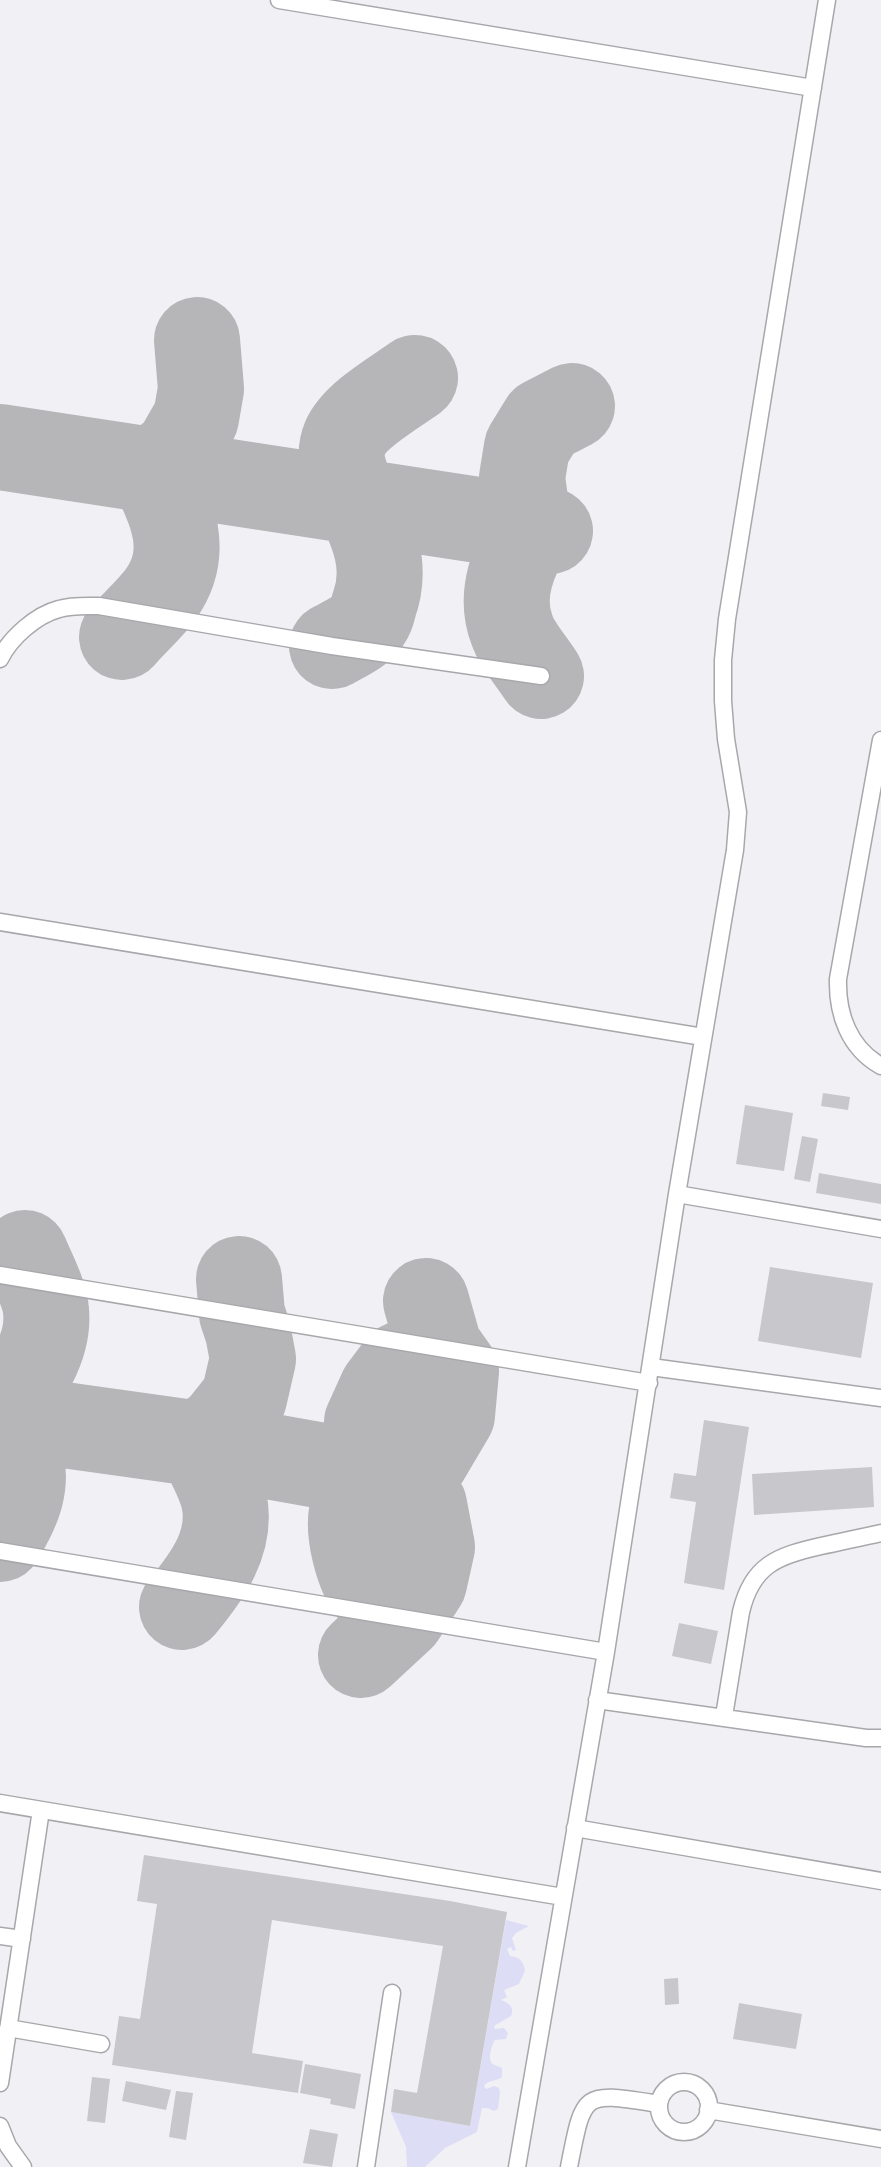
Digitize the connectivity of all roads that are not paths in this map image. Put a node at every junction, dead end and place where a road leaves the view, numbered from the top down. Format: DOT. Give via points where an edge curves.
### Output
graph roads {
  1 [pos="279,0"];
  2 [pos="827,0"];
  3 [pos="813,88"];
  4 [pos="0,659"];
  5 [pos="542,676"];
  6 [pos="881,740"];
  7 [pos="0,922"];
  8 [pos="703,1037"];
  9 [pos="881,1066"];
  10 [pos="677,1194"];
  11 [pos="881,1229"];
  12 [pos="0,1275"];
  13 [pos="650,1375"];
  14 [pos="881,1398"];
  15 [pos="881,1533"];
  16 [pos="0,1551"];
  17 [pos="606,1652"];
  18 [pos="597,1700"];
  19 [pos="724,1716"];
  20 [pos="881,1738"];
  21 [pos="0,1803"];
  22 [pos="41,1810"];
  23 [pos="575,1828"];
  24 [pos="881,1881"];
  25 [pos="563,1897"];
  26 [pos="0,1936"];
  27 [pos="22,1939"];
  28 [pos="392,1993"];
  29 [pos="8,2028"];
  30 [pos="101,2044"];
  31 [pos="0,2083"];
  32 [pos="659,2104"];
  33 [pos="708,2110"];
  34 [pos="0,2126"];
  35 [pos="881,2139"];
  36 [pos="23,2167"];
  37 [pos="366,2167"];
  38 [pos="517,2167"];
  39 [pos="569,2167"];
  1 -- 3 [label="lane"];
  2 -- 3 [label="lane"];
  3 -- 8 [label="lane" via="727,619 723,701 738,812 735,850"];
  4 -- 5 [label="lane" via="17,636 36,621 58,609 92,606 332,646"];
  6 -- 9 [label="lane" via="838,979 838,998 849,1034 860,1049"];
  7 -- 8 [label="lane"];
  8 -- 10 [label="lane"];
  10 -- 11 [label="lane"];
  10 -- 13 [label="lane"];
  12 -- 13 [label="lane"];
  13 -- 14 [label="lane"];
  13 -- 17 [label="lane"];
  15 -- 19 [label="lane" via="795,1552 765,1567 753,1580 741,1612"];
  16 -- 17 [label="lane"];
  17 -- 18 [label="lane"];
  18 -- 19 [label="lane"];
  18 -- 23 [label="lane"];
  19 -- 20 [label="lane"];
  21 -- 22 [label="lane"];
  22 -- 25 [label="lane"];
  22 -- 27 [label="lane"];
  23 -- 24 [label="lane"];
  23 -- 25 [label="lane"];
  25 -- 38 [label="lane"];
  26 -- 27 [label="lane"];
  27 -- 29 [label="lane"];
  28 -- 37 [label="lane"];
  29 -- 30 [label="lane"];
  29 -- 31 [label="lane"];
  32 -- 33 [label="lane" via="662,2119 678,2131 698,2128"];
  32 -- 33 [label="lane" via="665,2089 674,2083 684,2082 703,2090"];
  32 -- 39 [label="lane" via="604,2096 588,2103 578,2119"];
  33 -- 35 [label="lane"];
  34 -- 36 [label="lane" via="8,2146"];
}
